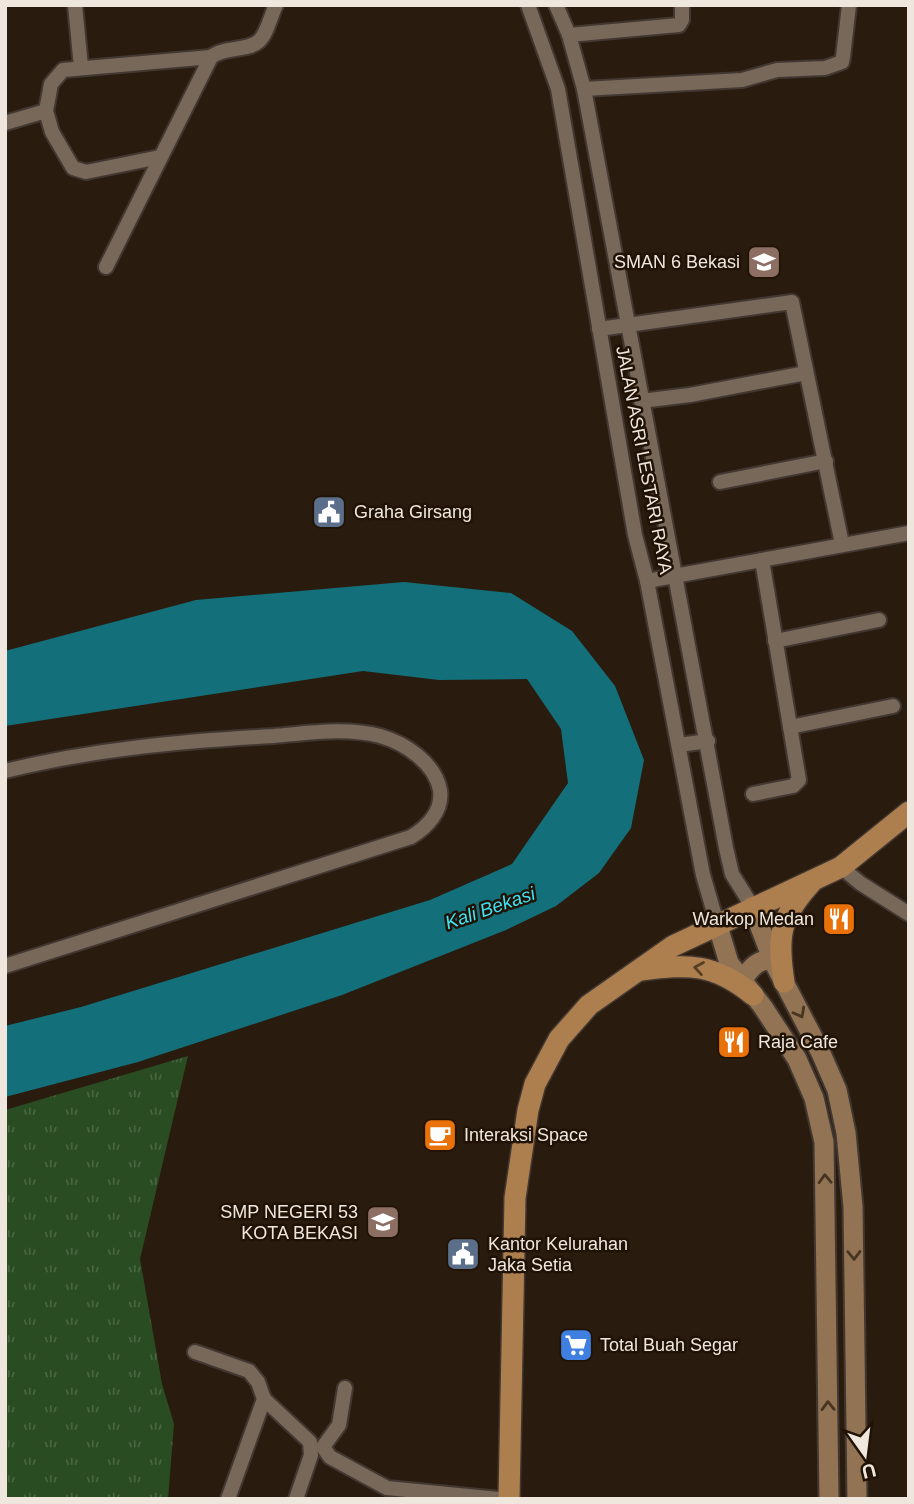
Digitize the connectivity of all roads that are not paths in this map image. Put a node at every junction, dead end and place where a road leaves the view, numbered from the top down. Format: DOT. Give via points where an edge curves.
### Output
graph roads {
  1 [pos="75,5"];
  2 [pos="276,5"];
  3 [pos="528,5"];
  4 [pos="556,5"];
  5 [pos="682,5"];
  6 [pos="849,5"];
  7 [pos="569,35"];
  8 [pos="211,57"];
  9 [pos="81,67"];
  10 [pos="584,89"];
  11 [pos="46,111"];
  12 [pos="5,123"];
  13 [pos="160,157"];
  14 [pos="608,222"];
  15 [pos="583,226"];
  16 [pos="106,267"];
  17 [pos="627,327"];
  18 [pos="599,329"];
  19 [pos="806,373"];
  20 [pos="641,401"];
  21 [pos="826,461"];
  22 [pos="720,482"];
  23 [pos="909,533"];
  24 [pos="842,544"];
  25 [pos="762,560"];
  26 [pos="675,577"];
  27 [pos="647,581"];
  28 [pos="879,620"];
  29 [pos="775,641"];
  30 [pos="893,706"];
  31 [pos="790,727"];
  32 [pos="708,741"];
  33 [pos="679,745"];
  34 [pos="5,771"];
  35 [pos="753,794"];
  36 [pos="909,812"];
  37 [pos="726,848"];
  38 [pos="701,854"];
  39 [pos="841,867"];
  40 [pos="814,879"];
  41 [pos="752,906"];
  42 [pos="909,914"];
  43 [pos="718,923"];
  44 [pos="773,961"];
  45 [pos="5,966"];
  46 [pos="638,971"];
  47 [pos="784,982"];
  48 [pos="748,987"];
  49 [pos="827,1206"];
  50 [pos="853,1206"];
  51 [pos="195,1352"];
  52 [pos="345,1388"];
  53 [pos="264,1399"];
  54 [pos="228,1499"];
  55 [pos="296,1499"];
  56 [pos="499,1499"];
  57 [pos="509,1499"];
  58 [pos="829,1499"];
  59 [pos="856,1499"];
  1 -- 9 [label="street"];
  2 -- 8 [label="street" via="255,44"];
  3 -- 15 [label="street, JALAN ASRI LESTARI RAYA" via="558,89"];
  4 -- 7 [label="street, JALAN ASRI LESTARI RAYA"];
  5 -- 7 [label="street" via="678,25"];
  6 -- 10 [label="street" via="842,62 833,67 777,70 742,80"];
  7 -- 10 [label="street, JALAN ASRI LESTARI RAYA"];
  8 -- 9 [label="street"];
  8 -- 13 [label="street"];
  9 -- 11 [label="street" via="59,73 51,84"];
  10 -- 14 [label="street, JALAN ASRI LESTARI RAYA"];
  11 -- 12 [label="street"];
  11 -- 13 [label="street" via="73,168 86,172"];
  13 -- 16 [label="street"];
  14 -- 15 [label="street"];
  14 -- 17 [label="street, JALAN ASRI LESTARI RAYA"];
  15 -- 18 [label="street, JALAN ASRI LESTARI RAYA"];
  17 -- 18 [label="street"];
  17 -- 19 [label="street" via="789,301 795,306"];
  17 -- 20 [label="street, JALAN ASRI LESTARI RAYA"];
  18 -- 27 [label="street, JALAN ASRI LESTARI RAYA"];
  19 -- 20 [label="street"];
  19 -- 21 [label="street"];
  20 -- 26 [label="street, JALAN ASRI LESTARI RAYA"];
  21 -- 22 [label="street"];
  21 -- 24 [label="street"];
  23 -- 24 [label="street"];
  24 -- 25 [label="street"];
  25 -- 26 [label="street"];
  25 -- 29 [label="street"];
  26 -- 27 [label="street"];
  26 -- 32 [label="street, JALAN ASRI LESTARI RAYA"];
  27 -- 33 [label="street, JALAN ASRI LESTARI RAYA"];
  28 -- 29 [label="street"];
  29 -- 31 [label="street"];
  30 -- 31 [label="street"];
  31 -- 35 [label="street" via="798,783"];
  32 -- 33 [label="street"];
  32 -- 37 [label="street, JALAN ASRI LESTARI RAYA"];
  33 -- 38 [label="street, JALAN ASRI LESTARI RAYA"];
  34 -- 45 [label="street" via="59,758 171,742 348,731 379,735 418,754 439,784 441,797 427,827 411,837"];
  36 -- 39 [label="main road"];
  37 -- 38 [label="street" via="714,862"];
  37 -- 41 [label="street, JALAN ASRI LESTARI RAYA" via="732,874"];
  38 -- 43 [label="street, JALAN ASRI LESTARI RAYA"];
  39 -- 40 [label="main road"];
  39 -- 42 [label="street"];
  40 -- 41 [label="main road"];
  40 -- 47 [label="main road" via="793,902 782,929"];
  41 -- 43 [label="main road"];
  41 -- 44 [label="main road"];
  43 -- 46 [label="main road"];
  43 -- 48 [label="main road" via="729,963"];
  44 -- 47 [label="main road"];
  44 -- 48 [label="main road" via="755,964"];
  48 -- 46 [label="main road, one-way" via="700,967"];
  46 -- 57 [label="main road" via="574,1019 545,1062 528,1110 515,1198"];
  47 -- 50 [label="main road, one-way" via="837,1090"];
  49 -- 48 [label="main road, one-way" via="824,1142 814,1098 797,1059"];
  49 -- 50 [label="main road"];
  58 -- 49 [label="main road, one-way"];
  50 -- 59 [label="main road, one-way"];
  51 -- 53 [label="street" via="249,1371"];
  52 -- 56 [label="street" via="339,1425 323,1447 330,1457 387,1488"];
  53 -- 54 [label="street"];
  53 -- 55 [label="street" via="310,1442 311,1455"];
}
